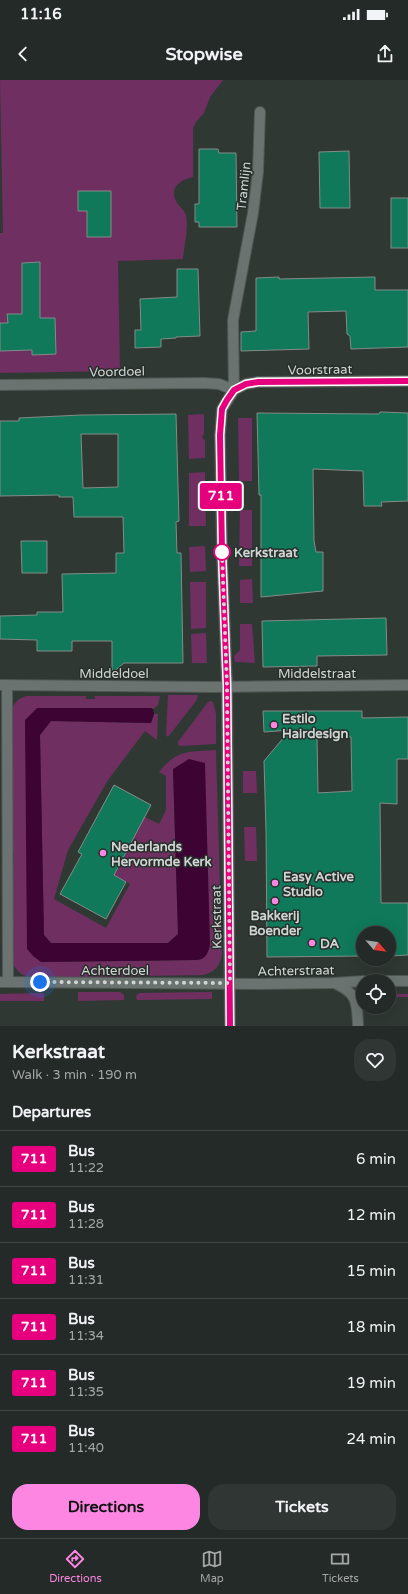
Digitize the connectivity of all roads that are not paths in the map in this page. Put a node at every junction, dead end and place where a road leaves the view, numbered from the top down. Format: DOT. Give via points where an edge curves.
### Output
graph roads {
  1 [pos="260,112"];
  2 [pos="408,381"];
  3 [pos="0,385"];
  4 [pos="234,390"];
  5 [pos="3,685"];
  6 [pos="227,686"];
  7 [pos="408,686"];
  8 [pos="356,981"];
  9 [pos="396,981"];
  10 [pos="408,981"];
  11 [pos="4,982"];
  12 [pos="230,983"];
  13 [pos="334,983"];
  14 [pos="230,1026"];
  15 [pos="358,1026"];
  1 -- 4 [label="street, Tramlijn" via="258,172 253,213 233,320"];
  2 -- 4 [label="street, Voorstraat" via="258,382"];
  3 -- 4 [label="street, Voordoel" via="204,383 219,384"];
  4 -- 6 [label="street, Kerkstraat" via="222,409 220,435"];
  5 -- 6 [label="street, Middeldoel"];
  5 -- 11 [label="street"];
  6 -- 7 [label="street, Middelstraat"];
  6 -- 12 [label="street, Kerkstraat"];
  8 -- 13 [label="street, Achterstraat"];
  9 -- 10 [label="street"];
  11 -- 12 [label="street, Achterdoel"];
  12 -- 13 [label="street, Achterstraat"];
  12 -- 14 [label="street, Kerkstraat"];
  13 -- 15 [label="street" via="354,996 357,1003"];
}
